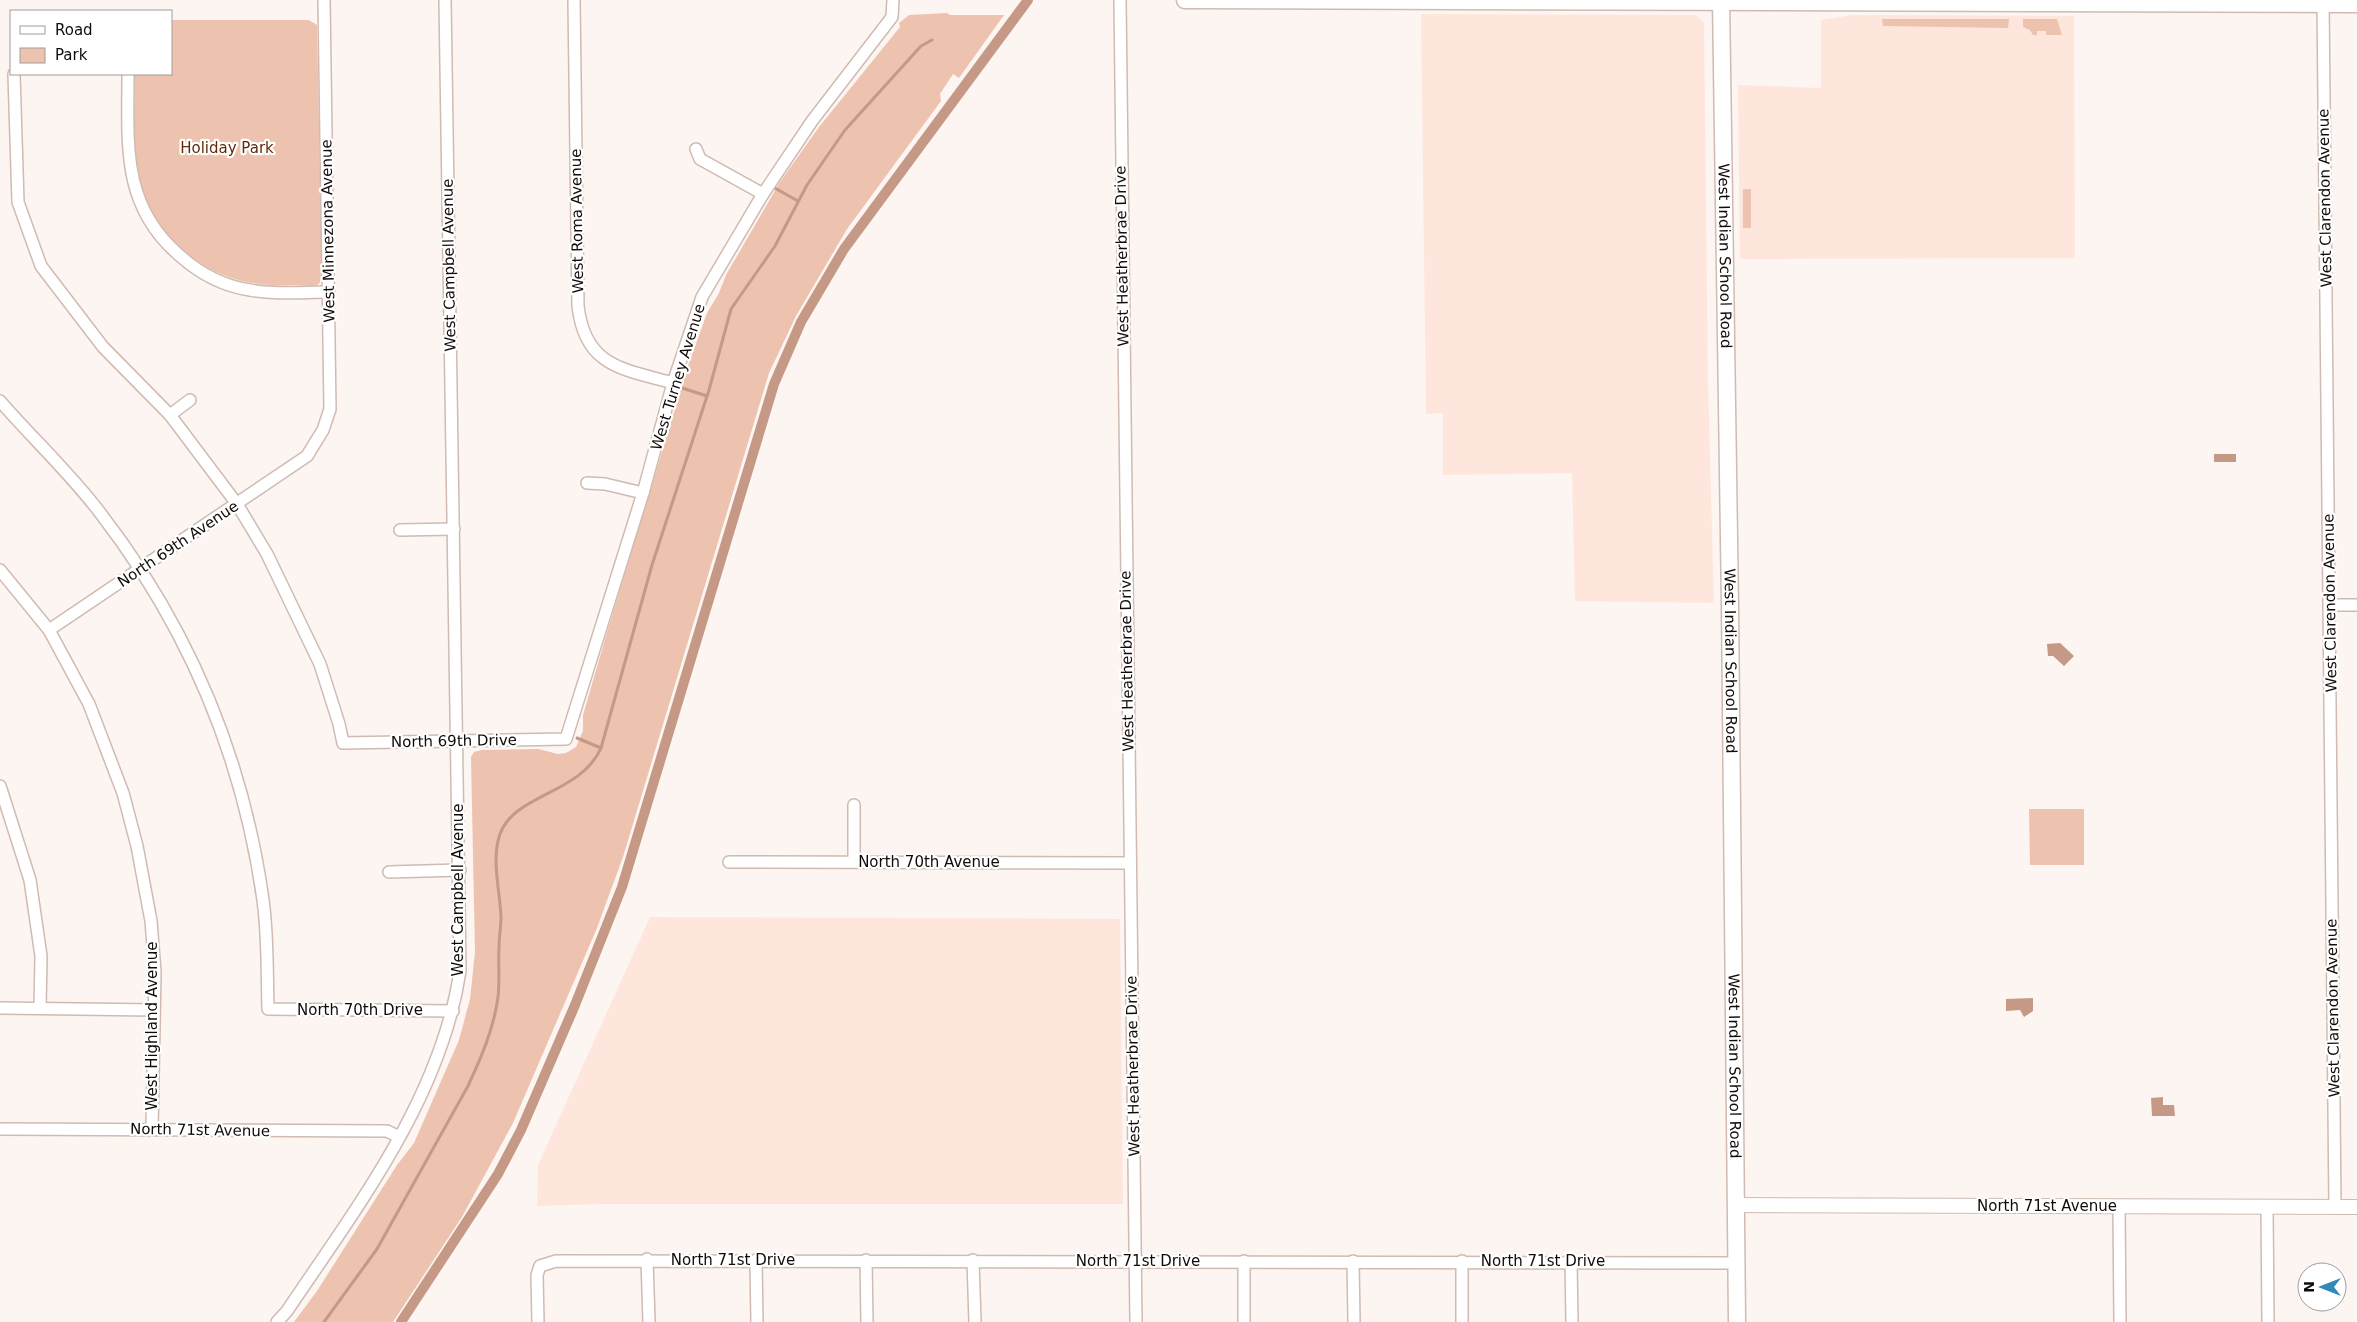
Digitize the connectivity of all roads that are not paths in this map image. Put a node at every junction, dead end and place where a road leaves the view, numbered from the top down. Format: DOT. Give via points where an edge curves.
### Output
graph roads {
  1 [pos="324,0"];
  2 [pos="446,0"];
  3 [pos="574,0"];
  4 [pos="892,0"];
  5 [pos="1120,0"];
  6 [pos="1186,0"];
  7 [pos="1721,1"];
  8 [pos="2323,2"];
  9 [pos="2357,4"];
  10 [pos="14,75"];
  11 [pos="128,75"];
  12 [pos="696,149"];
  13 [pos="763,194"];
  14 [pos="329,292"];
  15 [pos="673,383"];
  16 [pos="190,400"];
  17 [pos="0,401"];
  18 [pos="170,415"];
  19 [pos="306,456"];
  20 [pos="587,483"];
  21 [pos="643,493"];
  22 [pos="237,504"];
  23 [pos="454,529"];
  24 [pos="400,530"];
  25 [pos="141,569"];
  26 [pos="0,570"];
  27 [pos="2330,605"];
  28 [pos="2357,605"];
  29 [pos="49,630"];
  30 [pos="566,739"];
  31 [pos="458,741"];
  32 [pos="0,786"];
  33 [pos="854,805"];
  34 [pos="854,861"];
  35 [pos="729,862"];
  36 [pos="1130,862"];
  37 [pos="460,870"];
  38 [pos="389,872"];
  39 [pos="0,1008"];
  40 [pos="40,1008"];
  41 [pos="154,1010"];
  42 [pos="453,1011"];
  43 [pos="0,1129"];
  44 [pos="152,1129"];
  45 [pos="399,1137"];
  46 [pos="1736,1205"];
  47 [pos="2119,1206"];
  48 [pos="2267,1206"];
  49 [pos="2335,1207"];
  50 [pos="2357,1207"];
  51 [pos="647,1259"];
  52 [pos="756,1260"];
  53 [pos="866,1260"];
  54 [pos="974,1260"];
  55 [pos="1136,1261"];
  56 [pos="1244,1261"];
  57 [pos="1353,1261"];
  58 [pos="1462,1261"];
  59 [pos="1571,1261"];
  60 [pos="1737,1263"];
  61 [pos="277,1322"];
  62 [pos="538,1322"];
  63 [pos="649,1322"];
  64 [pos="757,1322"];
  65 [pos="867,1322"];
  66 [pos="975,1322"];
  67 [pos="1136,1322"];
  68 [pos="1244,1322"];
  69 [pos="1354,1322"];
  70 [pos="1462,1322"];
  71 [pos="1572,1322"];
  72 [pos="1737,1322"];
  73 [pos="2120,1322"];
  74 [pos="2268,1322"];
  1 -- 14 [label="street, West Minnezona Avenue"];
  2 -- 23 [label="street, West Campbell Avenue"];
  3 -- 15 [label="street, West Roma Avenue" via="578,306 582,330 594,350 610,364"];
  4 -- 13 [label="street, West Turney Avenue" via="892,18 812,121"];
  5 -- 36 [label="street, West Heatherbrae Drive"];
  6 -- 7 [label="main road"];
  7 -- 8 [label="main road"];
  7 -- 46 [label="main road, West Indian School Road"];
  8 -- 9 [label="main road"];
  8 -- 27 [label="street, West Clarendon Avenue"];
  10 -- 18 [label="street" via="18,202 41,266 103,347"];
  11 -- 14 [label="street" via="127,131 138,197 149,221 171,248 198,270 249,290"];
  12 -- 13 [label="street" via="700,159"];
  13 -- 15 [label="street, West Turney Avenue" via="702,297"];
  14 -- 19 [label="street, West Minnezona Avenue" via="330,409"];
  15 -- 21 [label="street, West Turney Avenue"];
  16 -- 18 [label="street"];
  17 -- 25 [label="street" via="89,498"];
  18 -- 22 [label="street"];
  19 -- 22 [label="street, North 69th Avenue"];
  20 -- 21 [label="street"];
  21 -- 30 [label="street, West Turney Avenue"];
  22 -- 25 [label="street, North 69th Avenue"];
  22 -- 31 [label="street, North 69th Drive" via="267,554 320,664 343,743"];
  23 -- 24 [label="street"];
  23 -- 31 [label="street, West Campbell Avenue"];
  25 -- 29 [label="street, North 69th Avenue"];
  25 -- 42 [label="street, North 70th Drive" via="192,659 218,718 235,772 262,899 268,1009"];
  26 -- 29 [label="street, West Highland Avenue"];
  27 -- 28 [label="street"];
  27 -- 49 [label="street, West Clarendon Avenue"];
  29 -- 41 [label="street, West Highland Avenue" via="89,704 123,793 151,921"];
  30 -- 31 [label="street, North 69th Drive"];
  31 -- 37 [label="street, West Campbell Avenue"];
  32 -- 40 [label="street" via="30,880 41,956"];
  33 -- 34 [label="street"];
  34 -- 35 [label="street, North 70th Avenue"];
  34 -- 36 [label="street, North 70th Avenue"];
  36 -- 55 [label="street, West Heatherbrae Drive"];
  37 -- 38 [label="street"];
  37 -- 42 [label="street, West Campbell Avenue" via="460,971"];
  39 -- 40 [label="street"];
  40 -- 41 [label="street"];
  41 -- 44 [label="street, West Highland Avenue"];
  42 -- 45 [label="street, West Campbell Avenue" via="441,1047"];
  43 -- 44 [label="street, North 71st Avenue"];
  44 -- 45 [label="street, North 71st Avenue" via="387,1131"];
  45 -- 61 [label="street, West Campbell Avenue" via="358,1206"];
  46 -- 47 [label="street, North 71st Avenue"];
  46 -- 60 [label="main road, West Indian School Road"];
  47 -- 48 [label="street, North 71st Avenue"];
  47 -- 73 [label="street"];
  48 -- 49 [label="street, North 71st Avenue"];
  48 -- 74 [label="street"];
  49 -- 50 [label="street, North 71st Avenue"];
  51 -- 52 [label="street, North 71st Drive"];
  51 -- 62 [label="street, North 71st Drive" via="556,1260 540,1266 537,1275"];
  51 -- 63 [label="street"];
  52 -- 53 [label="street, North 71st Drive"];
  52 -- 64 [label="street"];
  53 -- 54 [label="street, North 71st Drive"];
  53 -- 65 [label="street"];
  54 -- 55 [label="street, North 71st Drive"];
  54 -- 66 [label="street"];
  55 -- 56 [label="street, North 71st Drive"];
  55 -- 67 [label="street, West Heatherbrae Drive"];
  56 -- 57 [label="street, North 71st Drive"];
  56 -- 68 [label="street"];
  57 -- 58 [label="street, North 71st Drive"];
  57 -- 69 [label="street"];
  58 -- 59 [label="street, North 71st Drive"];
  58 -- 70 [label="street"];
  59 -- 60 [label="street, North 71st Drive"];
  59 -- 71 [label="street"];
  60 -- 72 [label="main road, West Indian School Road"];
}
